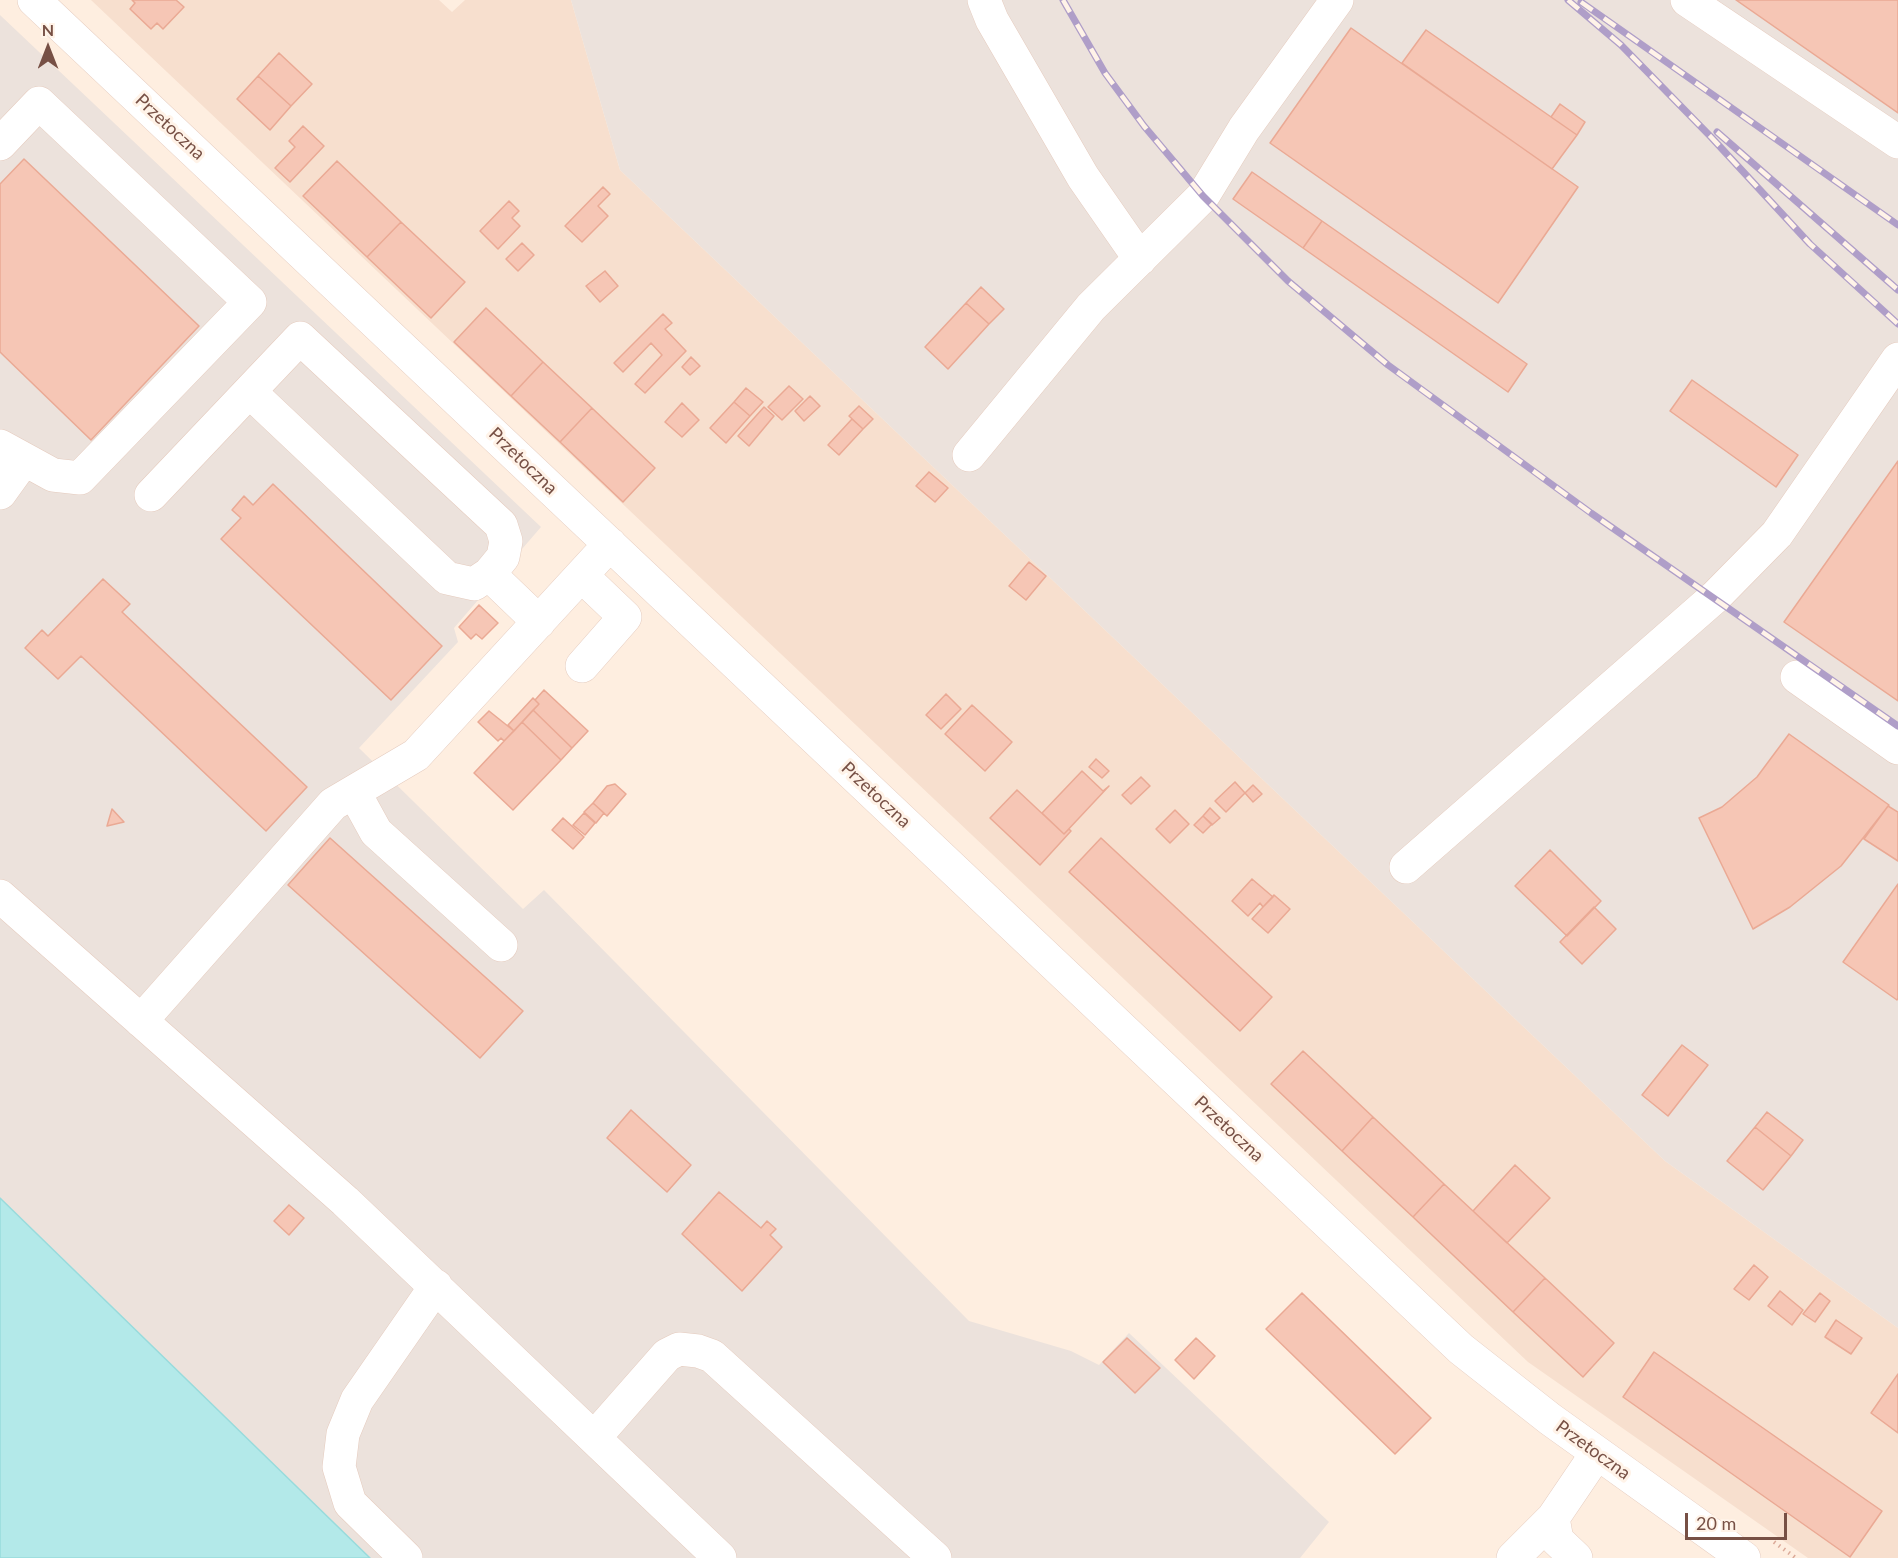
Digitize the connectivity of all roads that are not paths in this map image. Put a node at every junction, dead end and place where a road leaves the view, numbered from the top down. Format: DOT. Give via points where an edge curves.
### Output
graph roads {
  1 [pos="34,0"];
  2 [pos="984,0"];
  3 [pos="1337,0"];
  4 [pos="1687,0"];
  5 [pos="1898,142"];
  6 [pos="0,144"];
  7 [pos="1140,259"];
  8 [pos="1898,359"];
  9 [pos="250,392"];
  10 [pos="11,454"];
  11 [pos="969,455"];
  12 [pos="0,493"];
  13 [pos="151,495"];
  14 [pos="610,544"];
  15 [pos="489,574"];
  16 [pos="582,576"];
  17 [pos="539,622"];
  18 [pos="582,666"];
  19 [pos="1797,677"];
  20 [pos="1898,748"];
  21 [pos="354,792"];
  22 [pos="1406,867"];
  23 [pos="0,896"];
  24 [pos="501,945"];
  25 [pos="141,1021"];
  26 [pos="436,1286"];
  27 [pos="594,1438"];
  28 [pos="1597,1453"];
  29 [pos="1553,1518"];
  30 [pos="406,1558"];
  31 [pos="720,1558"];
  32 [pos="935,1558"];
  33 [pos="1513,1558"];
  34 [pos="1576,1558"];
  35 [pos="1744,1558"];
  1 -- 14 [label="street, Przetoczna"];
  2 -- 7 [label="street" via="1083,177"];
  3 -- 7 [label="street" via="1244,129 1203,196"];
  4 -- 5 [label="street"];
  6 -- 10 [label="street" via="39,102 250,302 80,477 53,475"];
  7 -- 11 [label="street" via="1091,307"];
  8 -- 22 [label="street" via="1777,534 1715,597"];
  9 -- 13 [label="street"];
  9 -- 15 [label="street" via="447,578 474,584"];
  9 -- 15 [label="street" via="300,338 501,525 506,542 502,557"];
  10 -- 12 [label="street"];
  14 -- 16 [label="street"];
  14 -- 28 [label="street, Przetoczna" via="1461,1348 1497,1380"];
  15 -- 17 [label="street"];
  16 -- 17 [label="street"];
  16 -- 18 [label="street" via="625,617"];
  17 -- 21 [label="street" via="416,755"];
  19 -- 20 [label="street"];
  21 -- 24 [label="street" via="376,832"];
  21 -- 25 [label="street" via="333,804"];
  23 -- 25 [label="street"];
  25 -- 26 [label="street"];
  26 -- 27 [label="street"];
  26 -- 30 [label="street" via="357,1400 343,1434 339,1467 350,1503"];
  27 -- 31 [label="street"];
  27 -- 32 [label="street" via="667,1355 679,1349 698,1351 712,1356"];
  28 -- 29 [label="street"];
  28 -- 35 [label="street, Przetoczna"];
  29 -- 33 [label="street"];
  29 -- 34 [label="street" via="1557,1540"];
}
